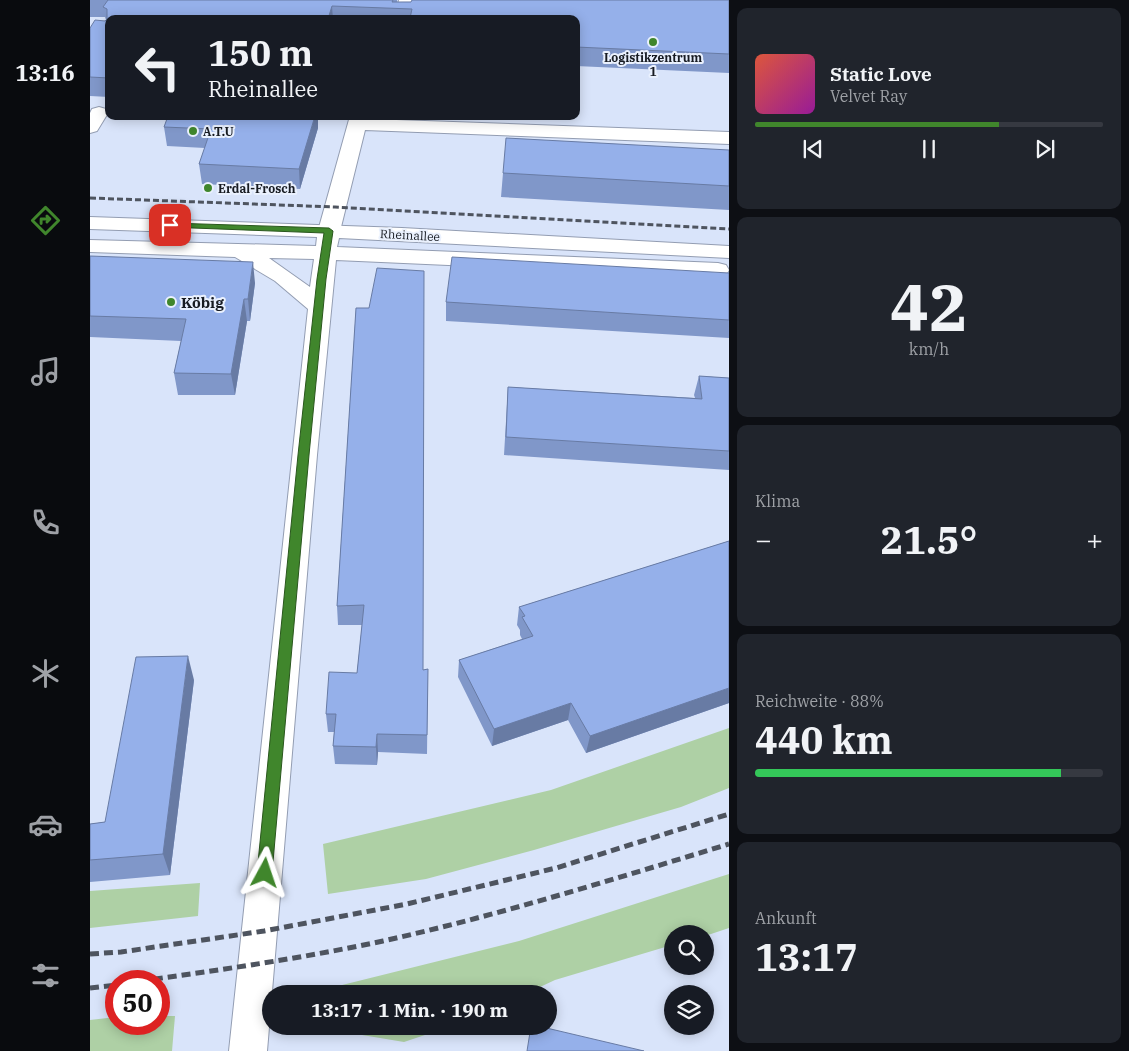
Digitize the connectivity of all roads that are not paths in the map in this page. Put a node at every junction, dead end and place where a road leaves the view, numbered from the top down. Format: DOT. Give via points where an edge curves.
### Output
graph roads {
  1 [pos="407,0"];
  2 [pos="403,15"];
  3 [pos="358,120"];
  4 [pos="729,138"];
  5 [pos="90,223"];
  6 [pos="329,231"];
  7 [pos="90,246"];
  8 [pos="236,250"];
  9 [pos="729,252"];
  10 [pos="325,253"];
  11 [pos="729,270"];
  12 [pos="319,307"];
  13 [pos="248,1051"];
  1 -- 2 [label="main road"];
  3 -- 4 [label="main road"];
  3 -- 6 [label="main road"];
  5 -- 6 [label="main road, Rheinallee"];
  6 -- 9 [label="main road, Rheinallee"];
  6 -- 10 [label="main road"];
  7 -- 8 [label="main road, Rheinallee"];
  8 -- 10 [label="main road, Rheinallee"];
  8 -- 12 [label="main road" via="268,266"];
  10 -- 11 [label="main road, Rheinallee"];
  10 -- 12 [label="main road"];
  12 -- 13 [label="main road"];
}
